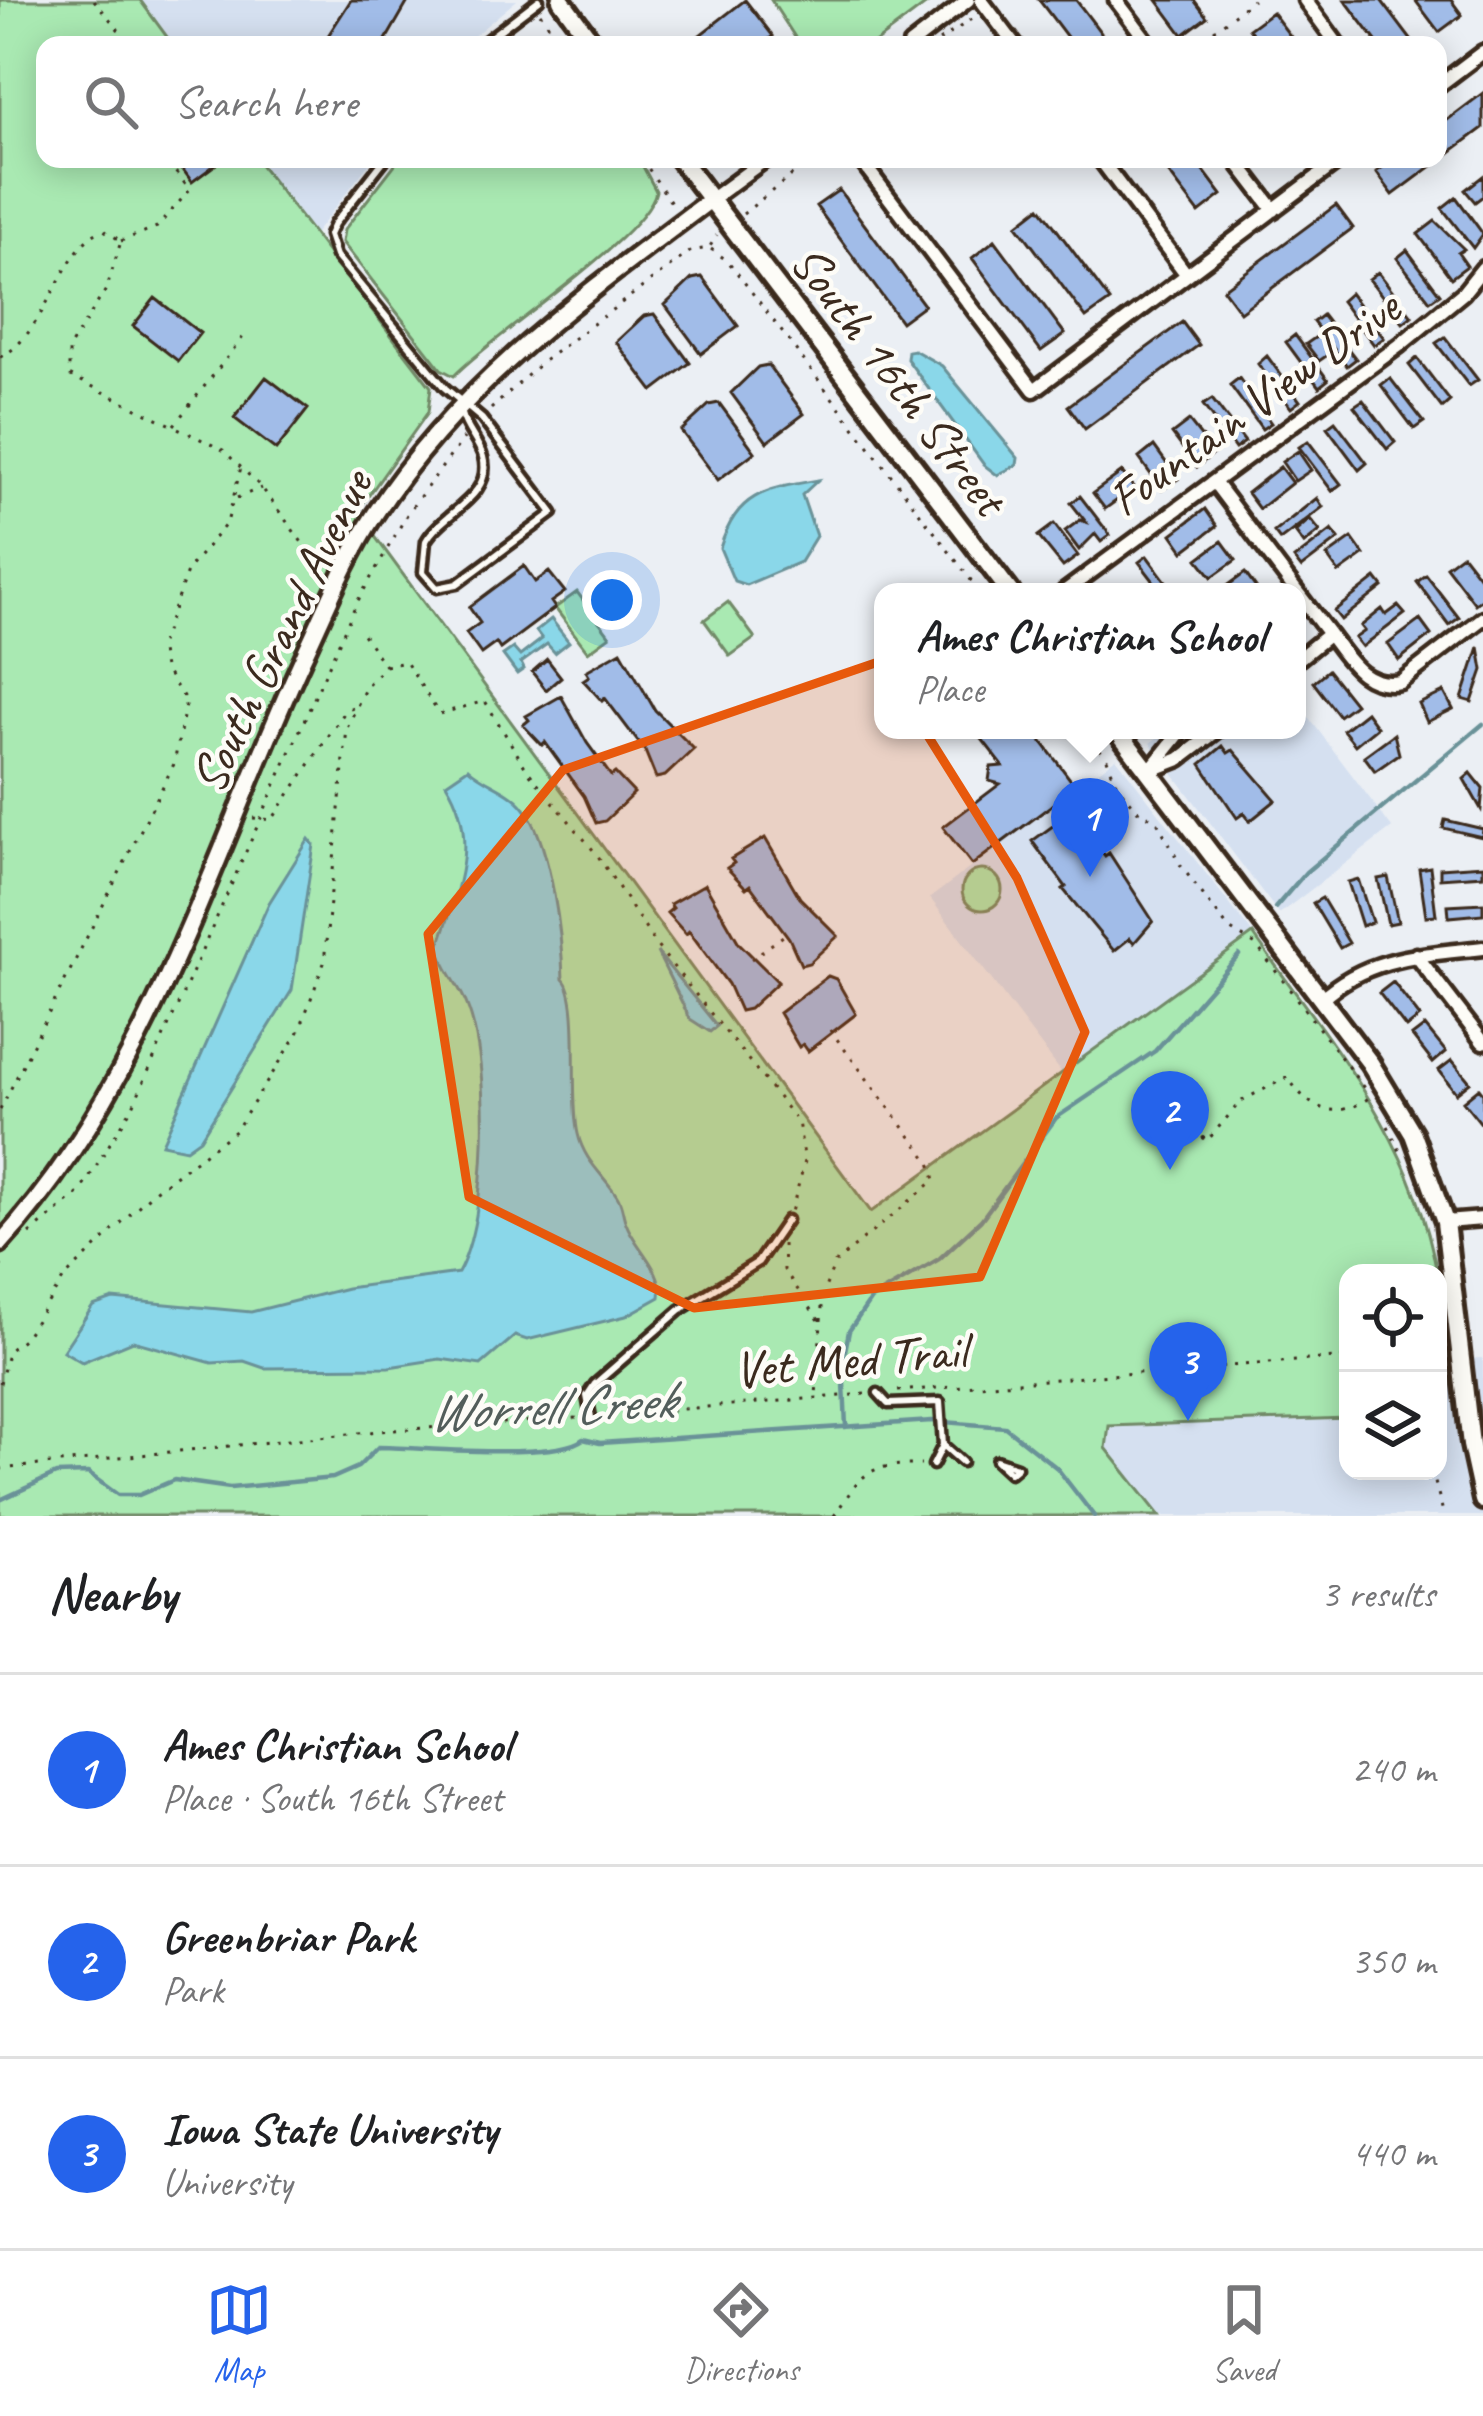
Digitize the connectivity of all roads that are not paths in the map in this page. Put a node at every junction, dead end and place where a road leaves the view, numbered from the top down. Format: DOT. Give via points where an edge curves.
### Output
graph roads {
  1 [pos="561,0"];
  2 [pos="968,0"];
  3 [pos="1116,0"];
  4 [pos="1304,0"];
  5 [pos="536,2"];
  6 [pos="984,4"];
  7 [pos="492,36"];
  8 [pos="588,36"];
  9 [pos="922,36"];
  10 [pos="1008,36"];
  11 [pos="1143,36"];
  12 [pos="1331,36"];
  13 [pos="1483,52"];
  14 [pos="1447,79"];
  15 [pos="378,168"];
  16 [pos="687,168"];
  17 [pos="754,168"];
  18 [pos="867,168"];
  19 [pos="1107,168"];
  20 [pos="1242,168"];
  21 [pos="1329,168"];
  22 [pos="710,200"];
  23 [pos="1274,210"];
  24 [pos="1483,268"];
  25 [pos="1187,275"];
  26 [pos="460,405"];
  27 [pos="1214,482"];
  28 [pos="1003,583"];
  29 [pos="1076,583"];
  30 [pos="1290,583"];
  31 [pos="1306,604"];
  32 [pos="1483,618"];
  33 [pos="1329,634"];
  34 [pos="1306,653"];
  35 [pos="1124,739"];
  36 [pos="1175,739"];
  37 [pos="1206,739"];
  38 [pos="1149,771"];
  39 [pos="1483,948"];
  40 [pos="1416,955"];
  41 [pos="1321,999"];
  42 [pos="1483,1042"];
  43 [pos="1483,1219"];
  44 [pos="788,1220"];
  45 [pos="1445,1222"];
  46 [pos="0,1244"];
  47 [pos="878,1393"];
  48 [pos="591,1417"];
  49 [pos="943,1445"];
  50 [pos="962,1462"];
  51 [pos="933,1465"];
  52 [pos="1483,1500"];
  1 -- 8 [label="main road"];
  2 -- 9 [label="street"];
  3 -- 11 [label="street"];
  4 -- 12 [label="street"];
  5 -- 7 [label="lane"];
  6 -- 10 [label="street"];
  13 -- 14 [label="street"];
  15 -- 26 [label="lane" via="334,224 332,246"];
  16 -- 22 [label="main road, South 16th Street"];
  17 -- 22 [label="street, South Grand Avenue"];
  18 -- 25 [label="street" via="1034,390"];
  19 -- 25 [label="street"];
  20 -- 23 [label="street"];
  21 -- 23 [label="street"];
  22 -- 26 [label="street, South Grand Avenue"];
  22 -- 28 [label="main road, South 16th Street"];
  23 -- 25 [label="street"];
  24 -- 27 [label="street, Fountain View Drive" via="1400,345"];
  26 -- 26 [label="lane" via="485,473 426,541 424,572 437,588 457,584 553,513 482,419"];
  26 -- 46 [label="street, South Grand Avenue" via="358,544 109,1094 32,1221"];
  27 -- 29 [label="street, Fountain View Drive"];
  27 -- 30 [label="street"];
  31 -- 33 [label="street"];
  32 -- 33 [label="street" via="1388,685 1361,675"];
  33 -- 34 [label="street"];
  35 -- 38 [label="main road"];
  36 -- 38 [label="street"];
  37 -- 38 [label="street"];
  38 -- 41 [label="main road"];
  39 -- 40 [label="street"];
  40 -- 41 [label="street" via="1348,975"];
  40 -- 42 [label="street"];
  41 -- 45 [label="main road" via="1398,1106"];
  43 -- 45 [label="street"];
  44 -- 48 [label="lane" via="758,1262 680,1310 595,1384 587,1396"];
  45 -- 52 [label="main road"];
  47 -- 49 [label="lane" via="888,1404 936,1398"];
  49 -- 50 [label="lane"];
  49 -- 51 [label="lane"];
}
